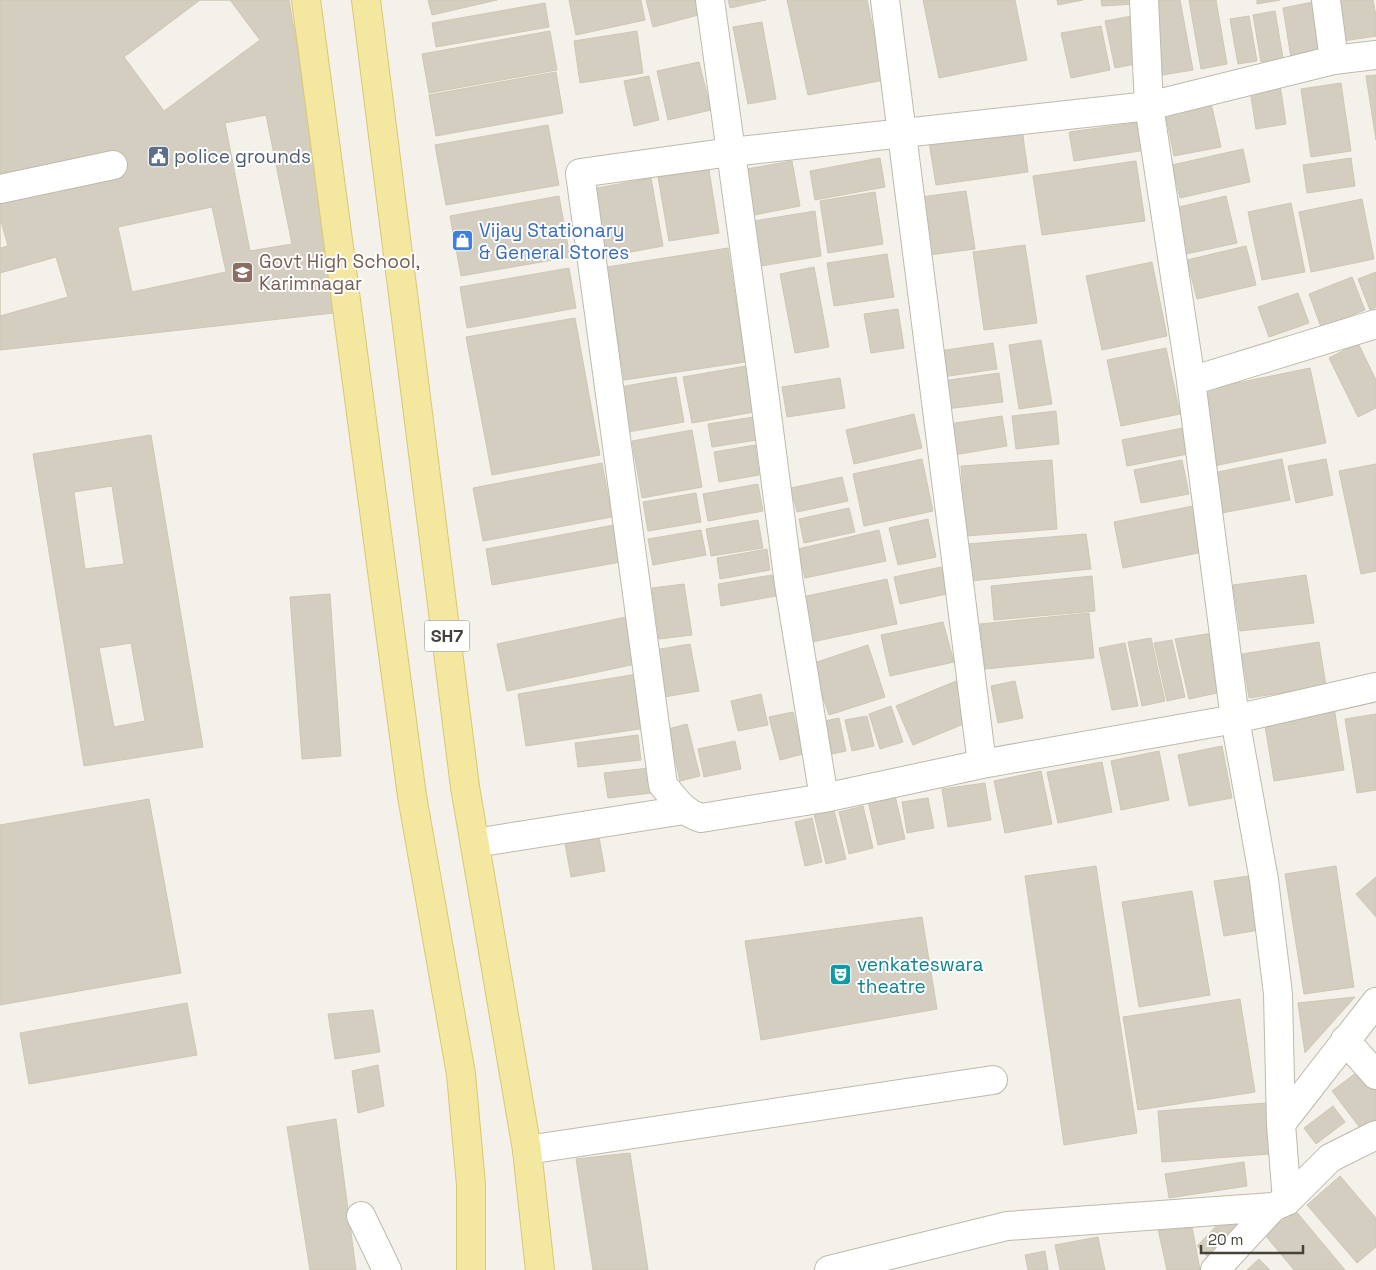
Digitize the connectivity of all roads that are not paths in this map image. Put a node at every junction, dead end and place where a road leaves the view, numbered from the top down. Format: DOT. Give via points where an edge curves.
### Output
graph roads {
  1 [pos="306,0"];
  2 [pos="366,0"];
  3 [pos="710,0"];
  4 [pos="885,0"];
  5 [pos="1144,0"];
  6 [pos="1326,0"];
  7 [pos="1376,55"];
  8 [pos="1334,60"];
  9 [pos="1149,106"];
  10 [pos="902,132"];
  11 [pos="731,152"];
  12 [pos="114,165"];
  13 [pos="0,189"];
  14 [pos="1373,333"];
  15 [pos="1191,381"];
  16 [pos="1376,687"];
  17 [pos="1235,719"];
  18 [pos="982,764"];
  19 [pos="824,798"];
  20 [pos="684,810"];
  21 [pos="475,843"];
  22 [pos="1376,1002"];
  23 [pos="1345,1040"];
  24 [pos="1376,1075"];
  25 [pos="993,1080"];
  26 [pos="1282,1124"];
  27 [pos="1376,1135"];
  28 [pos="527,1150"];
  29 [pos="1280,1204"];
  30 [pos="362,1216"];
  31 [pos="387,1270"];
  32 [pos="470,1270"];
  33 [pos="540,1270"];
  34 [pos="829,1270"];
  35 [pos="1215,1270"];
  1 -- 32 [label="main road" via="412,796 461,1074 471,1185"];
  2 -- 21 [label="main road, SH7" via="465,787"];
  3 -- 11 [label="street"];
  4 -- 10 [label="street"];
  5 -- 9 [label="street"];
  6 -- 8 [label="street"];
  7 -- 8 [label="street"];
  8 -- 9 [label="street"];
  9 -- 10 [label="street"];
  9 -- 15 [label="street"];
  10 -- 11 [label="street"];
  10 -- 18 [label="street"];
  11 -- 19 [label="street" via="789,584"];
  11 -- 20 [label="street" via="580,173 664,785"];
  12 -- 13 [label="street"];
  14 -- 15 [label="street"];
  15 -- 17 [label="street"];
  16 -- 17 [label="street"];
  17 -- 18 [label="street"];
  17 -- 26 [label="street" via="1264,880 1278,994"];
  18 -- 19 [label="street"];
  19 -- 20 [label="street" via="701,818"];
  20 -- 21 [label="street"];
  21 -- 28 [label="main road, SH7"];
  22 -- 23 [label="street"];
  23 -- 24 [label="street"];
  23 -- 26 [label="street"];
  25 -- 28 [label="street"];
  26 -- 29 [label="street"];
  27 -- 29 [label="street" via="1330,1158"];
  28 -- 33 [label="main road, SH7"];
  29 -- 34 [label="street" via="1007,1226"];
  29 -- 35 [label="street"];
  30 -- 31 [label="street"];
}
